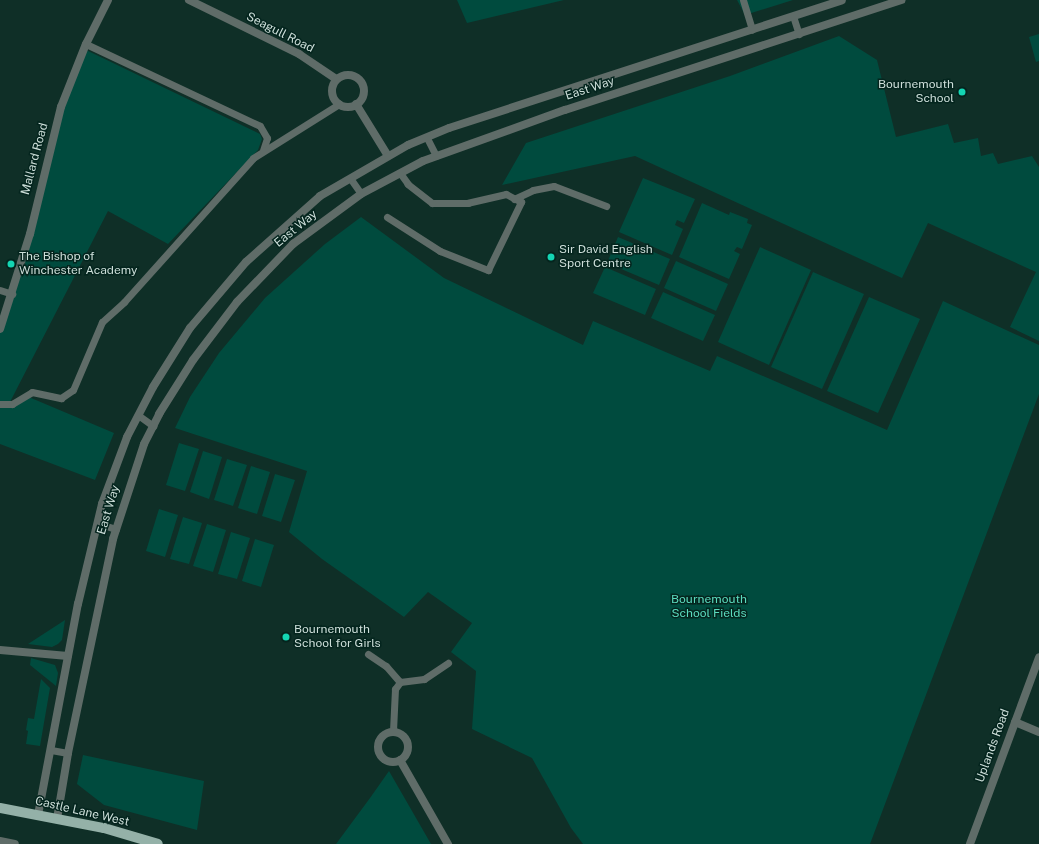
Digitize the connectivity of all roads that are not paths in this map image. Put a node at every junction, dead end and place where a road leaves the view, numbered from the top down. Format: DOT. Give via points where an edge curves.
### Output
graph roads {
  1 [pos="108,0"];
  2 [pos="189,0"];
  3 [pos="743,0"];
  4 [pos="842,0"];
  5 [pos="901,0"];
  6 [pos="793,16"];
  7 [pos="752,30"];
  8 [pos="799,34"];
  9 [pos="86,44"];
  10 [pos="336,79"];
  11 [pos="340,104"];
  12 [pos="356,104"];
  13 [pos="427,138"];
  14 [pos="262,150"];
  15 [pos="388,156"];
  16 [pos="436,156"];
  17 [pos="400,173"];
  18 [pos="350,178"];
  19 [pos="361,194"];
  20 [pos="514,198"];
  21 [pos="606,206"];
  22 [pos="386,217"];
  23 [pos="0,290"];
  24 [pos="12,294"];
  25 [pos="0,328"];
  26 [pos="0,404"];
  27 [pos="138,415"];
  28 [pos="153,426"];
  29 [pos="96,523"];
  30 [pos="116,529"];
  31 [pos="0,650"];
  32 [pos="368,654"];
  33 [pos="68,656"];
  34 [pos="1039,657"];
  35 [pos="448,663"];
  36 [pos="400,682"];
  37 [pos="1015,722"];
  38 [pos="393,731"];
  39 [pos="1039,732"];
  40 [pos="51,750"];
  41 [pos="68,753"];
  42 [pos="400,760"];
  43 [pos="0,807"];
  44 [pos="38,815"];
  45 [pos="57,818"];
  46 [pos="0,841"];
  47 [pos="15,844"];
  48 [pos="158,844"];
  49 [pos="448,844"];
  50 [pos="970,844"];
  1 -- 9 [label="street, Mallard Road"];
  2 -- 10 [label="street, Seagull Road" via="299,54"];
  3 -- 7 [label="lane"];
  4 -- 6 [label="street, East Way"];
  5 -- 8 [label="street, East Way"];
  6 -- 7 [label="street, East Way"];
  6 -- 8 [label="lane"];
  7 -- 13 [label="street, East Way"];
  8 -- 16 [label="street, East Way" via="566,110"];
  9 -- 14 [label="lane" via="260,126 267,138"];
  9 -- 24 [label="street, Mallard Road" via="61,107"];
  10 -- 11 [label="street" via="332,93"];
  10 -- 12 [label="street" via="348,75 361,82 365,88 364,96"];
  11 -- 12 [label="street" via="346,107"];
  11 -- 14 [label="lane"];
  12 -- 15 [label="street"];
  13 -- 15 [label="street, East Way"];
  13 -- 16 [label="lane"];
  14 -- 26 [label="lane" via="102,322 73,390 61,398 32,392 12,404"];
  15 -- 18 [label="street, East Way"];
  16 -- 17 [label="street, East Way"];
  17 -- 19 [label="street, East Way"];
  17 -- 20 [label="lane" via="424,199 441,205 468,203 506,194"];
  18 -- 19 [label="lane"];
  18 -- 27 [label="street, East Way" via="320,196 246,262 190,328 152,387"];
  19 -- 28 [label="street, East Way" via="293,244 237,302 193,360"];
  20 -- 21 [label="lane" via="532,190 554,186"];
  20 -- 22 [label="lane" via="521,202 488,270 440,251"];
  23 -- 24 [label="lane"];
  24 -- 25 [label="street, Mallard Road"];
  27 -- 28 [label="lane"];
  27 -- 29 [label="street, East Way"];
  28 -- 30 [label="street, East Way" via="130,483"];
  29 -- 30 [label="lane"];
  29 -- 33 [label="street, East Way"];
  30 -- 41 [label="street, East Way"];
  31 -- 33 [label="street"];
  32 -- 36 [label="lane" via="386,666"];
  33 -- 40 [label="street, East Way"];
  34 -- 37 [label="street, Uplands Road"];
  35 -- 36 [label="lane" via="424,679"];
  36 -- 38 [label="lane" via="395,689"];
  37 -- 39 [label="street"];
  37 -- 50 [label="street, Uplands Road"];
  38 -- 42 [label="street" via="403,735 408,741 408,751"];
  38 -- 42 [label="street" via="381,738 378,750 386,760"];
  40 -- 41 [label="lane"];
  40 -- 44 [label="street, East Way"];
  41 -- 45 [label="street, East Way"];
  42 -- 49 [label="street"];
  43 -- 44 [label="main road, Castle Lane West"];
  44 -- 45 [label="main road, Castle Lane West"];
  45 -- 48 [label="main road, Castle Lane West"];
  46 -- 47 [label="street"];
}
